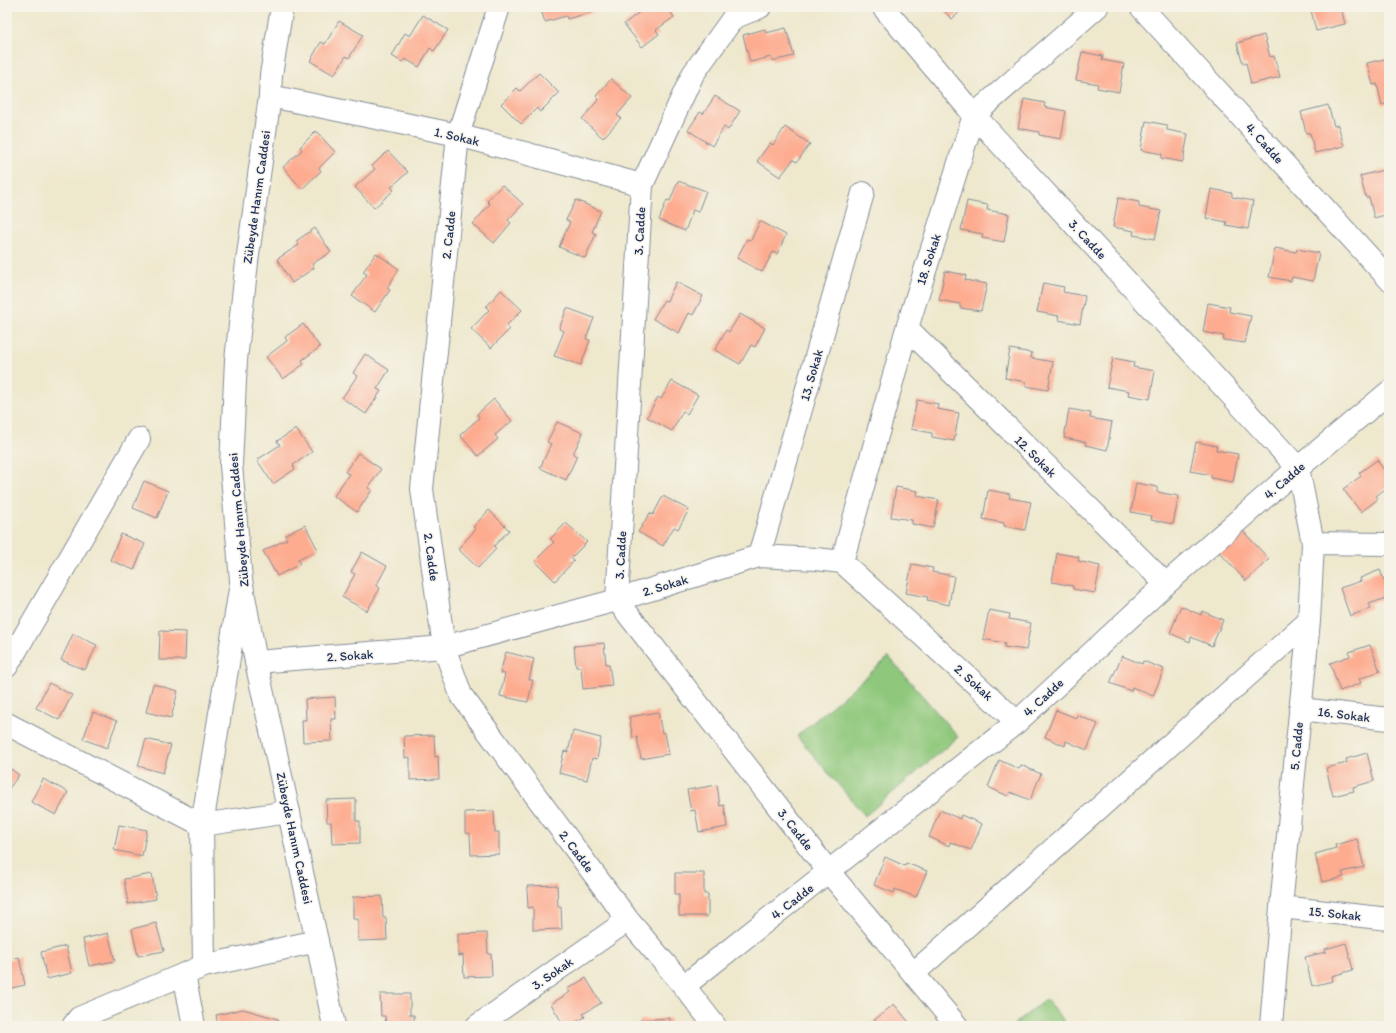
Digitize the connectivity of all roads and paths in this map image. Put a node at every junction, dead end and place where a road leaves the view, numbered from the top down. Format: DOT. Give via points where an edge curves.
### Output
graph roads {
  1 [pos="499,7"];
  2 [pos="760,7"];
  3 [pos="883,7"];
  4 [pos="1097,7"];
  5 [pos="1141,7"];
  6 [pos="282,8"];
  7 [pos="270,96"];
  8 [pos="974,115"];
  9 [pos="458,135"];
  10 [pos="642,185"];
  11 [pos="863,193"];
  12 [pos="1389,279"];
  13 [pos="907,328"];
  14 [pos="1389,392"];
  15 [pos="138,439"];
  16 [pos="1298,468"];
  17 [pos="1313,543"];
  18 [pos="1389,544"];
  19 [pos="760,556"];
  20 [pos="842,562"];
  21 [pos="241,580"];
  22 [pos="1166,584"];
  23 [pos="617,600"];
  24 [pos="1309,621"];
  25 [pos="444,647"];
  26 [pos="256,662"];
  27 [pos="7,666"];
  28 [pos="1300,709"];
  29 [pos="1389,719"];
  30 [pos="1018,722"];
  31 [pos="7,724"];
  32 [pos="289,812"];
  33 [pos="202,825"];
  34 [pos="829,872"];
  35 [pos="1281,907"];
  36 [pos="1389,919"];
  37 [pos="628,920"];
  38 [pos="317,941"];
  39 [pos="194,970"];
  40 [pos="914,973"];
  41 [pos="684,986"];
  42 [pos="73,1026"];
  43 [pos="194,1026"];
  44 [pos="334,1026"];
  45 [pos="477,1026"];
  46 [pos="715,1026"];
  47 [pos="957,1026"];
  48 [pos="1271,1026"];
  1 -- 9 [label="street, 2. Cadde"];
  2 -- 10 [label="street, 3. Cadde" via="733,18 693,74"];
  3 -- 8 [label="street, 3. Cadde"];
  4 -- 8 [label="street"];
  5 -- 12 [label="street, 4. Cadde"];
  6 -- 7 [label="street, Zübeyde Hanım Caddesi"];
  7 -- 9 [label="street, 1. Sokak"];
  7 -- 21 [label="street, Zübeyde Hanım Caddesi" via="236,360 231,465"];
  8 -- 13 [label="street, 18. Sokak"];
  8 -- 16 [label="street, 3. Cadde"];
  9 -- 10 [label="street, 1. Sokak"];
  9 -- 25 [label="street, 2. Cadde" via="422,489"];
  10 -- 23 [label="street, 3. Cadde"];
  11 -- 19 [label="street, 13. Sokak"];
  13 -- 20 [label="street, 18. Sokak"];
  13 -- 22 [label="street, 12. Sokak"];
  14 -- 16 [label="street, 4. Cadde"];
  15 -- 27 [label="street"];
  16 -- 17 [label="street, 5. Cadde"];
  16 -- 22 [label="street, 4. Cadde"];
  17 -- 18 [label="street"];
  17 -- 24 [label="street, 5. Cadde"];
  19 -- 20 [label="street, 2. Sokak"];
  19 -- 23 [label="street, 2. Sokak"];
  20 -- 30 [label="street, 2. Sokak"];
  21 -- 26 [label="street, Zübeyde Hanım Caddesi"];
  21 -- 33 [label="street"];
  22 -- 30 [label="street, 4. Cadde"];
  23 -- 25 [label="street, 2. Sokak"];
  23 -- 34 [label="street, 3. Cadde"];
  24 -- 28 [label="street, 5. Cadde"];
  24 -- 40 [label="street"];
  25 -- 26 [label="street, 2. Sokak"];
  25 -- 37 [label="street, 2. Cadde" via="461,694"];
  26 -- 32 [label="street, Zübeyde Hanım Caddesi"];
  28 -- 29 [label="street, 16. Sokak"];
  28 -- 35 [label="street, 5. Cadde"];
  30 -- 34 [label="street, 4. Cadde"];
  31 -- 33 [label="street"];
  32 -- 33 [label="street"];
  32 -- 38 [label="street, Zübeyde Hanım Caddesi"];
  33 -- 39 [label="street"];
  34 -- 40 [label="street, 3. Cadde"];
  34 -- 41 [label="street, 4. Cadde"];
  35 -- 36 [label="street, 15. Sokak"];
  35 -- 48 [label="street, 5. Cadde"];
  37 -- 41 [label="street, 2. Cadde"];
  37 -- 45 [label="street, 3. Sokak"];
  38 -- 39 [label="street"];
  38 -- 44 [label="street, Zübeyde Hanım Caddesi"];
  39 -- 42 [label="street" via="79,1018"];
  39 -- 43 [label="street"];
  40 -- 47 [label="street, 3. Cadde"];
  41 -- 46 [label="street, 2. Cadde"];
}
